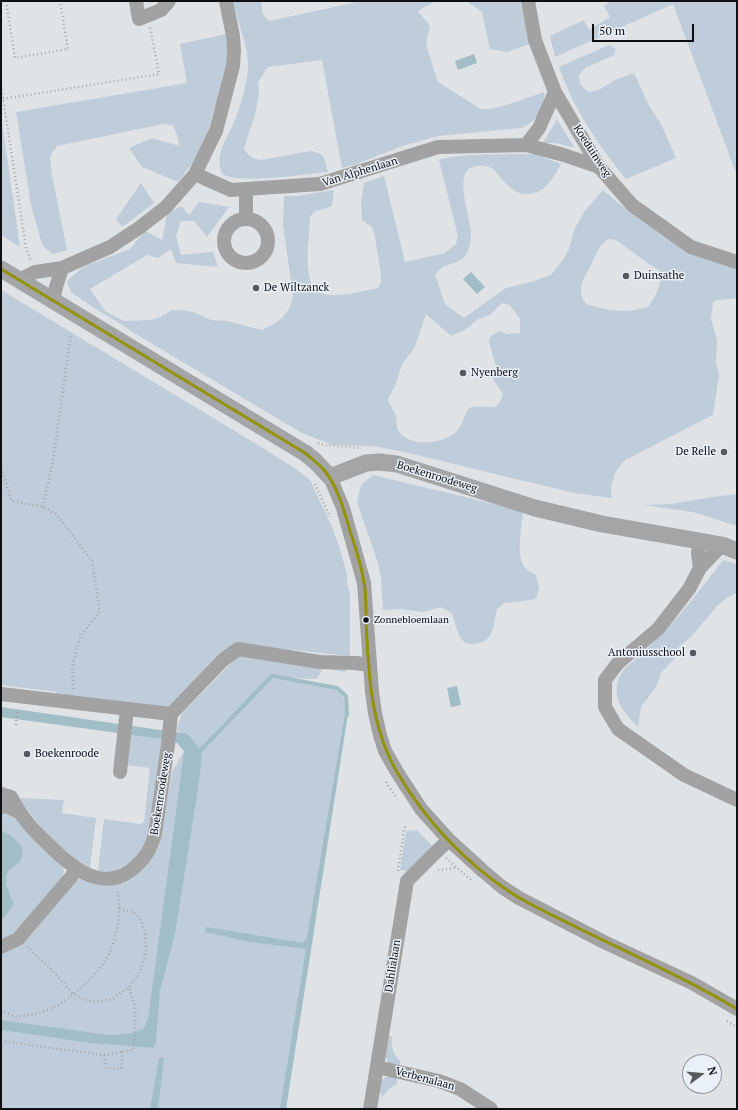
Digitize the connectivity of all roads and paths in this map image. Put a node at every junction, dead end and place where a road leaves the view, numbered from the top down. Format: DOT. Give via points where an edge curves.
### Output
graph roads {
  1 [pos="6,1"];
  2 [pos="60,1"];
  3 [pos="136,1"];
  4 [pos="169,1"];
  5 [pos="226,1"];
  6 [pos="528,1"];
  7 [pos="148,15"];
  8 [pos="1,85"];
  9 [pos="555,92"];
  10 [pos="3,98"];
  11 [pos="526,145"];
  12 [pos="599,167"];
  13 [pos="195,174"];
  14 [pos="246,189"];
  15 [pos="246,218"];
  16 [pos="26,248"];
  17 [pos="737,262"];
  18 [pos="62,268"];
  19 [pos="1,269"];
  20 [pos="19,280"];
  21 [pos="53,301"];
  22 [pos="71,333"];
  23 [pos="324,446"];
  24 [pos="363,448"];
  25 [pos="1,468"];
  26 [pos="330,477"];
  27 [pos="311,478"];
  28 [pos="42,507"];
  29 [pos="332,522"];
  30 [pos="700,541"];
  31 [pos="729,548"];
  32 [pos="700,568"];
  33 [pos="370,665"];
  34 [pos="1,694"];
  35 [pos="18,703"];
  36 [pos="72,703"];
  37 [pos="127,714"];
  38 [pos="171,721"];
  39 [pos="16,725"];
  40 [pos="120,772"];
  41 [pos="1,794"];
  42 [pos="737,800"];
  43 [pos="1,807"];
  44 [pos="19,812"];
  45 [pos="406,824"];
  46 [pos="449,840"];
  47 [pos="76,869"];
  48 [pos="114,878"];
  49 [pos="407,881"];
  50 [pos="119,909"];
  51 [pos="18,939"];
  52 [pos="1,947"];
  53 [pos="129,987"];
  54 [pos="73,994"];
  55 [pos="737,1009"];
  56 [pos="1,1010"];
  57 [pos="1,1040"];
  58 [pos="123,1052"];
  59 [pos="104,1055"];
  60 [pos="377,1067"];
  61 [pos="370,1109"];
  62 [pos="491,1109"];
  1 -- 2 [label="path" via="15,58 68,49"];
  3 -- 7 [label="street" via="139,19"];
  4 -- 7 [label="street" via="161,10"];
  5 -- 13 [label="street" via="233,36 233,66 216,131"];
  6 -- 9 [label="street, Koeduinweg" via="535,40"];
  7 -- 10 [label="path" via="159,74"];
  8 -- 10 [label="path"];
  9 -- 11 [label="street" via="538,128"];
  9 -- 12 [label="street, Koeduinweg"];
  10 -- 16 [label="path"];
  11 -- 12 [label="street, Van Alphenlaan"];
  11 -- 14 [label="street, Van Alphenlaan" via="438,147 320,184"];
  12 -- 17 [label="street, Koeduinweg" via="632,206 691,247"];
  13 -- 14 [label="street, Van Alphenlaan" via="231,190"];
  13 -- 18 [label="street" via="166,207 139,228 110,247"];
  14 -- 15 [label="street"];
  18 -- 20 [label="street" via="35,272"];
  18 -- 21 [label="street"];
  19 -- 20 [label="main road"];
  20 -- 21 [label="main road"];
  21 -- 26 [label="main road" via="305,453"];
  22 -- 28 [label="path" via="53,461"];
  23 -- 24 [label="path"];
  25 -- 28 [label="path" via="12,501"];
  26 -- 30 [label="main road, Boekenroodeweg" via="366,464 397,464 535,508 602,524"];
  26 -- 33 [label="street" via="343,508 364,583"];
  27 -- 29 [label="path"];
  28 -- 36 [label="path" via="56,514 92,561 100,611 80,637 72,667"];
  30 -- 31 [label="main road, Boekenroodeweg"];
  30 -- 32 [label="street"];
  31 -- 32 [label="street"];
  32 -- 42 [label="street" via="689,589 658,629 618,663 606,680 605,707 618,729 684,775"];
  33 -- 38 [label="street" via="320,662 238,649 223,660"];
  33 -- 46 [label="street" via="375,713 385,751 422,808"];
  34 -- 36 [label="street"];
  35 -- 39 [label="path"];
  36 -- 37 [label="street"];
  37 -- 38 [label="street"];
  37 -- 40 [label="street"];
  38 -- 48 [label="street, Boekenroodeweg" via="152,847 145,859 136,867 125,875"];
  41 -- 44 [label="street" via="11,797"];
  43 -- 44 [label="street" via="6,806"];
  44 -- 47 [label="street" via="28,824"];
  45 -- 49 [label="path" via="398,875"];
  46 -- 49 [label="street"];
  46 -- 55 [label="street" via="502,887 519,898 604,942 692,983"];
  47 -- 48 [label="street" via="100,878"];
  47 -- 51 [label="street"];
  48 -- 50 [label="path"];
  49 -- 60 [label="street, Dahlialaan"];
  50 -- 53 [label="path" via="134,912 141,920 145,933 146,951 141,969"];
  50 -- 54 [label="path" via="112,948 99,970"];
  51 -- 52 [label="street"];
  51 -- 54 [label="path" via="53,971"];
  53 -- 54 [label="path" via="112,999 96,1002"];
  53 -- 58 [label="path" via="135,1007 135,1031 133,1050"];
  54 -- 56 [label="path" via="48,1010 33,1015 15,1016"];
  57 -- 59 [label="path"];
  58 -- 59 [label="path"];
  58 -- 59 [label="path" via="121,1069 107,1068"];
  60 -- 61 [label="street, Dahlialaan"];
  60 -- 62 [label="street, Verbenalaan" via="439,1081 460,1089"];
}
